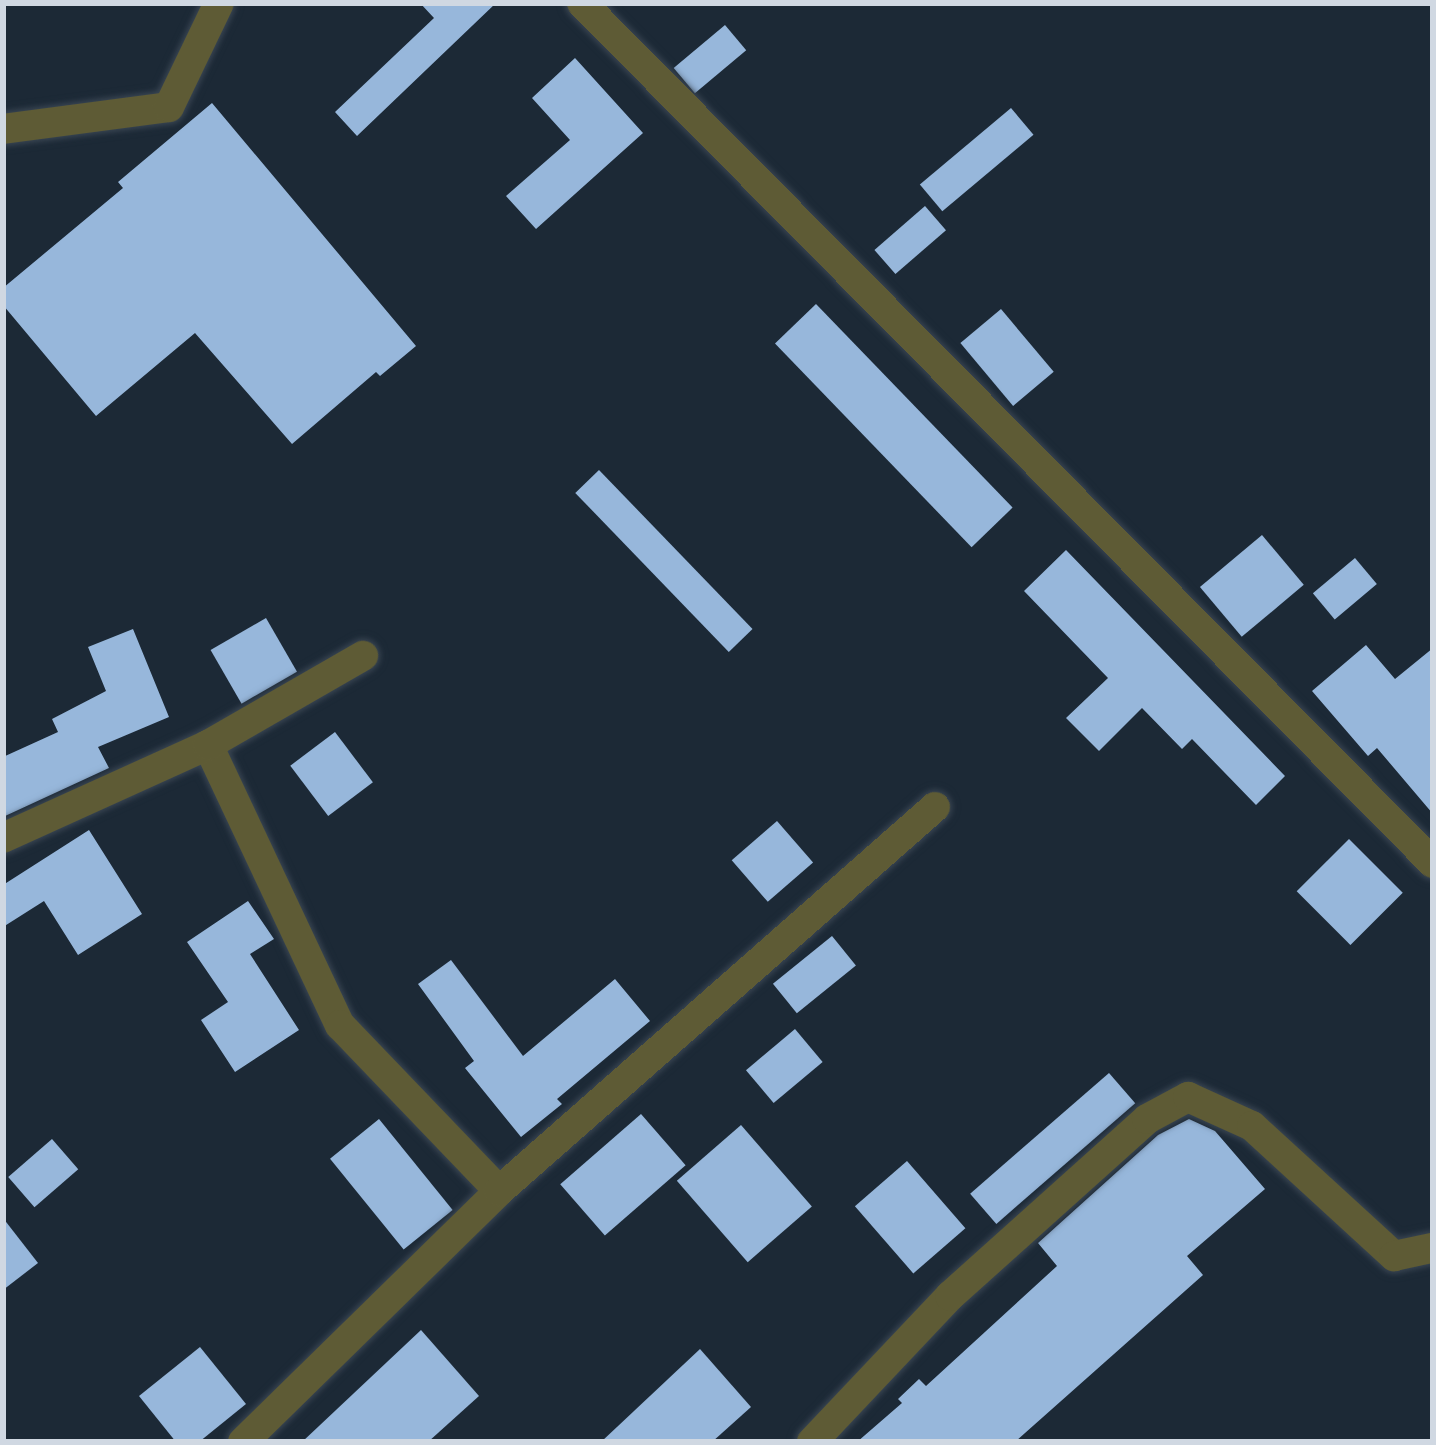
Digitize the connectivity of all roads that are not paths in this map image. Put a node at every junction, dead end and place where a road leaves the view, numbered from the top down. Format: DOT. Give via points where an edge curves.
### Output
graph roads {
  1 [pos="219,3"];
  2 [pos="582,3"];
  3 [pos="3,129"];
  4 [pos="363,656"];
  5 [pos="208,745"];
  6 [pos="935,807"];
  7 [pos="3,838"];
  8 [pos="1433,862"];
  9 [pos="499,1191"];
  10 [pos="1433,1248"];
  11 [pos="243,1442"];
  12 [pos="812,1442"];
  1 -- 3 [label="street" via="169,107"];
  2 -- 8 [label="street"];
  4 -- 5 [label="street"];
  5 -- 7 [label="street"];
  5 -- 9 [label="street" via="340,1025"];
  6 -- 9 [label="street"];
  9 -- 11 [label="street"];
  10 -- 12 [label="street" via="1394,1256 1252,1126 1189,1097 1147,1119 950,1296"];
}
